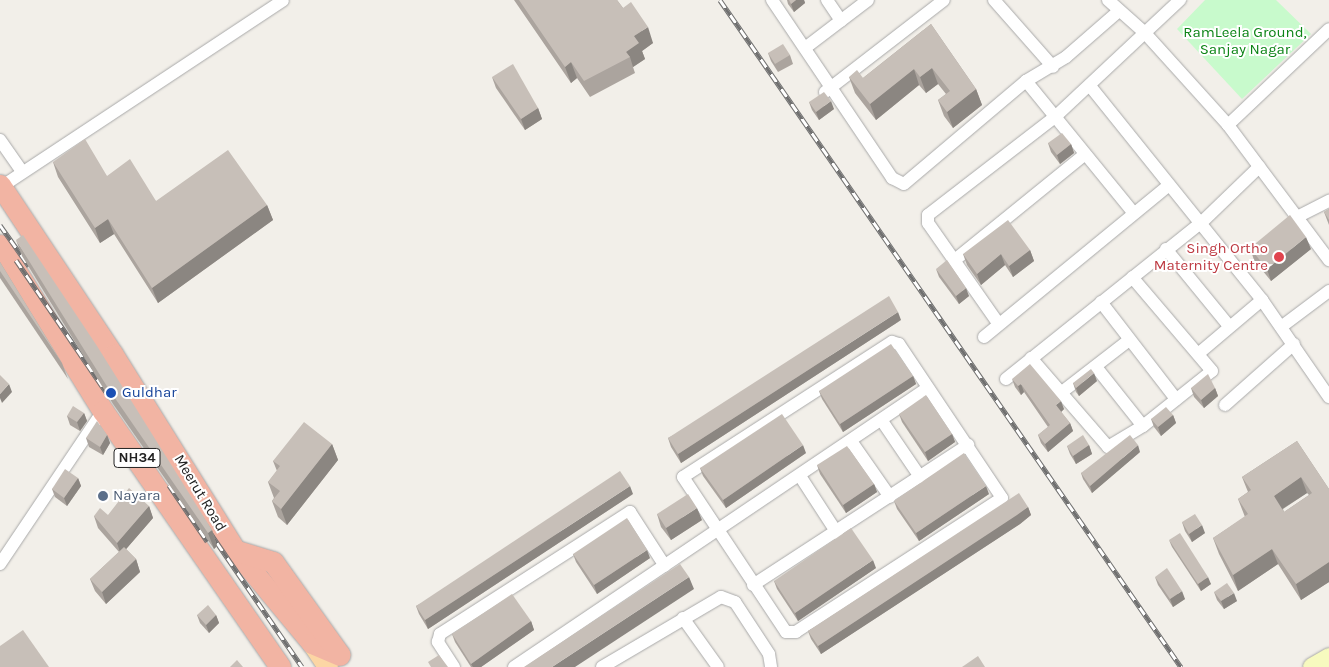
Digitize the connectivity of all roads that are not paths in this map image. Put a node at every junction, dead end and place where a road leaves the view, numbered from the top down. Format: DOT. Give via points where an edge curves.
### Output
graph roads {
  1 [pos="283,0"];
  2 [pos="772,0"];
  3 [pos="827,0"];
  4 [pos="868,0"];
  5 [pos="944,0"];
  6 [pos="994,0"];
  7 [pos="1108,0"];
  8 [pos="1180,0"];
  9 [pos="1119,11"];
  10 [pos="841,21"];
  11 [pos="1329,29"];
  12 [pos="1145,33"];
  13 [pos="805,48"];
  14 [pos="1053,67"];
  15 [pos="1026,81"];
  16 [pos="1090,86"];
  17 [pos="832,87"];
  18 [pos="812,102"];
  19 [pos="1056,116"];
  20 [pos="1228,125"];
  21 [pos="0,140"];
  22 [pos="1086,154"];
  23 [pos="1259,166"];
  24 [pos="22,172"];
  25 [pos="1169,185"];
  26 [pos="1,186"];
  27 [pos="1329,201"];
  28 [pos="1133,212"];
  29 [pos="1299,216"];
  30 [pos="1201,222"];
  31 [pos="0,245"];
  32 [pos="1166,249"];
  33 [pos="956,259"];
  34 [pos="1329,260"];
  35 [pos="1132,277"];
  36 [pos="1329,291"];
  37 [pos="1262,300"];
  38 [pos="1101,302"];
  39 [pos="998,324"];
  40 [pos="1229,326"];
  41 [pos="1281,327"];
  42 [pos="984,337"];
  43 [pos="1129,340"];
  44 [pos="1294,344"];
  45 [pos="1198,354"];
  46 [pos="1031,358"];
  47 [pos="1096,367"];
  48 [pos="1006,379"];
  49 [pos="928,388"];
  50 [pos="1062,392"];
  51 [pos="1329,397"];
  52 [pos="1176,399"];
  53 [pos="1225,405"];
  54 [pos="103,411"];
  55 [pos="882,421"];
  56 [pos="1144,426"];
  57 [pos="852,441"];
  58 [pos="968,444"];
  59 [pos="800,476"];
  60 [pos="920,476"];
  61 [pos="890,497"];
  62 [pos="716,532"];
  63 [pos="837,533"];
  64 [pos="234,550"];
  65 [pos="2,556"];
  66 [pos="213,566"];
  67 [pos="665,566"];
  68 [pos="753,585"];
  69 [pos="683,618"];
  70 [pos="1329,657"];
  71 [pos="339,663"];
  72 [pos="280,667"];
  73 [pos="454,667"];
  74 [pos="514,667"];
  75 [pos="602,667"];
  76 [pos="718,667"];
  77 [pos="771,667"];
  78 [pos="1312,667"];
  1 -- 24 [label="street"];
  2 -- 13 [label="street"];
  3 -- 10 [label="street"];
  4 -- 10 [label="street"];
  5 -- 17 [label="street"];
  6 -- 14 [label="street"];
  7 -- 9 [label="street"];
  8 -- 12 [label="street"];
  9 -- 12 [label="street"];
  9 -- 14 [label="street"];
  10 -- 13 [label="street"];
  11 -- 20 [label="street"];
  12 -- 16 [label="street"];
  12 -- 20 [label="street"];
  13 -- 17 [label="street"];
  14 -- 15 [label="street"];
  15 -- 17 [label="street" via="904,184 892,178"];
  15 -- 19 [label="street"];
  16 -- 19 [label="street"];
  16 -- 25 [label="street"];
  17 -- 18 [label="street"];
  19 -- 22 [label="street"];
  19 -- 33 [label="street" via="928,215 928,223"];
  20 -- 23 [label="street"];
  21 -- 24 [label="street"];
  22 -- 28 [label="street"];
  22 -- 33 [label="street"];
  23 -- 29 [label="street"];
  23 -- 30 [label="street"];
  24 -- 26 [label="street"];
  25 -- 28 [label="street"];
  25 -- 30 [label="street"];
  26 -- 64 [label="highway, Meerut Road / NH34" via="124,371"];
  27 -- 29 [label="street"];
  28 -- 39 [label="street"];
  29 -- 34 [label="street"];
  30 -- 32 [label="street"];
  30 -- 37 [label="street"];
  31 -- 54 [label="highway, Meerut Road / NH34"];
  32 -- 35 [label="street"];
  32 -- 40 [label="street"];
  33 -- 39 [label="street"];
  35 -- 38 [label="street"];
  35 -- 45 [label="street"];
  36 -- 41 [label="street"];
  37 -- 40 [label="street"];
  37 -- 41 [label="street"];
  38 -- 43 [label="street"];
  38 -- 46 [label="street"];
  39 -- 42 [label="street"];
  40 -- 45 [label="street"];
  41 -- 44 [label="street"];
  43 -- 47 [label="street"];
  43 -- 52 [label="street"];
  44 -- 51 [label="street"];
  44 -- 53 [label="street"];
  45 -- 52 [label="street" via="1212,371"];
  46 -- 48 [label="street"];
  46 -- 50 [label="street"];
  47 -- 50 [label="street"];
  47 -- 56 [label="street"];
  49 -- 55 [label="street"];
  49 -- 58 [label="street"];
  49 -- 62 [label="street" via="899,344 892,342 683,477"];
  50 -- 56 [label="street" via="1103,445 1115,446"];
  52 -- 56 [label="street"];
  54 -- 65 [label="street"];
  54 -- 66 [label="highway, Meerut Road / NH34"];
  55 -- 57 [label="street"];
  55 -- 60 [label="street"];
  57 -- 59 [label="street"];
  57 -- 61 [label="street"];
  58 -- 60 [label="street"];
  58 -- 68 [label="street" via="1001,494 999,502 796,632 781,628"];
  59 -- 62 [label="street"];
  59 -- 63 [label="street"];
  60 -- 61 [label="street"];
  61 -- 63 [label="street"];
  62 -- 67 [label="street"];
  62 -- 68 [label="street"];
  63 -- 68 [label="street"];
  64 -- 66 [label="highway"];
  64 -- 71 [label="highway, Meerut Road / NH34" via="312,643"];
  64 -- 71 [label="highway" via="274,562"];
  66 -- 72 [label="highway, Meerut Road / NH34"];
  67 -- 73 [label="street" via="630,512 440,634 438,642"];
  67 -- 74 [label="street"];
  69 -- 75 [label="street"];
  69 -- 76 [label="street"];
  69 -- 77 [label="street" via="713,600 729,598 769,654"];
  70 -- 78 [label="main road"];
}
